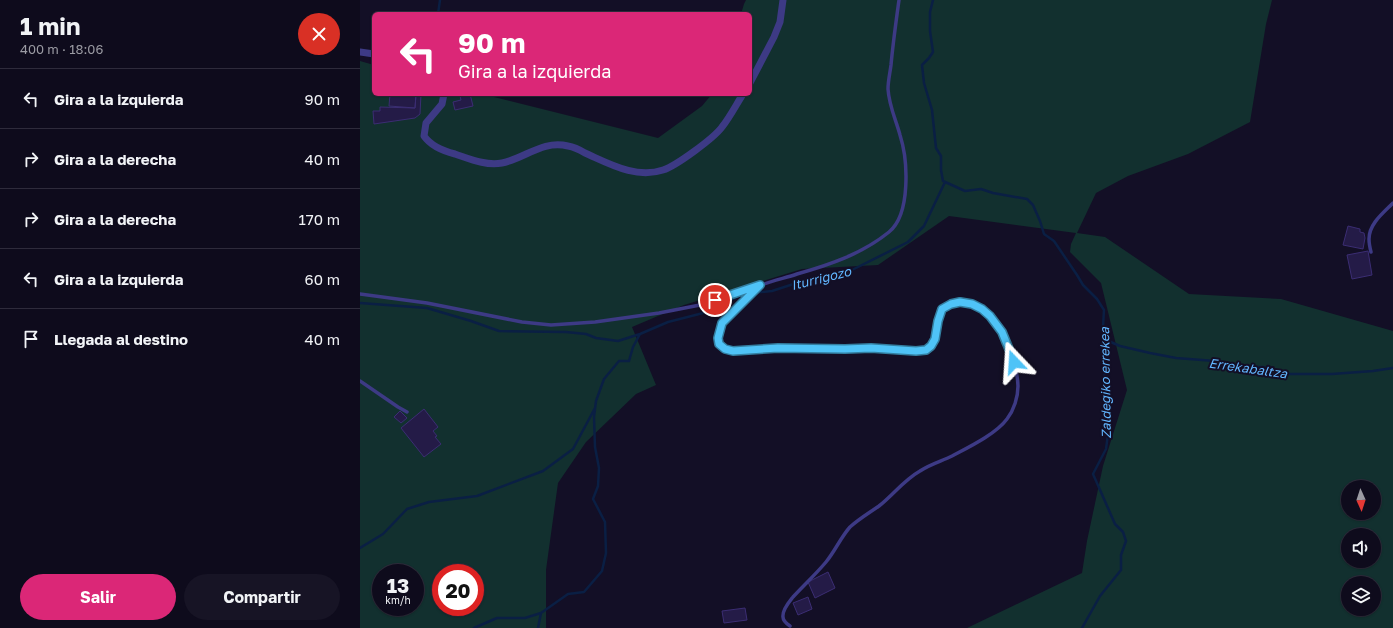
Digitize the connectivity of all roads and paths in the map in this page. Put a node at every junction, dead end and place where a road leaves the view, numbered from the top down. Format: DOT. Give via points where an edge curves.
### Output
graph roads {
  1 [pos="783,0"];
  2 [pos="899,0"];
  3 [pos="360,52"];
  4 [pos="372,54"];
  5 [pos="752,79"];
  6 [pos="444,96"];
  7 [pos="742,96"];
  8 [pos="1393,203"];
  9 [pos="1371,252"];
  10 [pos="760,285"];
  11 [pos="360,294"];
  12 [pos="360,381"];
  13 [pos="407,412"];
  14 [pos="790,626"];
  1 -- 5 [label="street" via="780,22 774,38"];
  2 -- 10 [label="lane" via="888,88 905,163 906,186 899,220 890,231 856,254"];
  3 -- 4 [label="street"];
  6 -- 7 [label="street" via="442,104 426,123 424,136 428,142 444,151 488,164 502,163 543,146 557,144 570,146 624,170 645,173 664,170 705,142 721,128"];
  8 -- 9 [label="lane" via="1372,226 1368,239"];
  10 -- 11 [label="lane" via="700,305 659,314 551,325 522,322 427,302"];
  10 -- 14 [label="lane" via="722,323 718,338 719,344 725,349 926,350 935,339 942,309 960,302 982,309 1002,332 1011,354 1018,386 1013,409 1005,421 954,455 922,469 847,531 826,562 785,608 782,616"];
  12 -- 13 [label="lane"];
}
